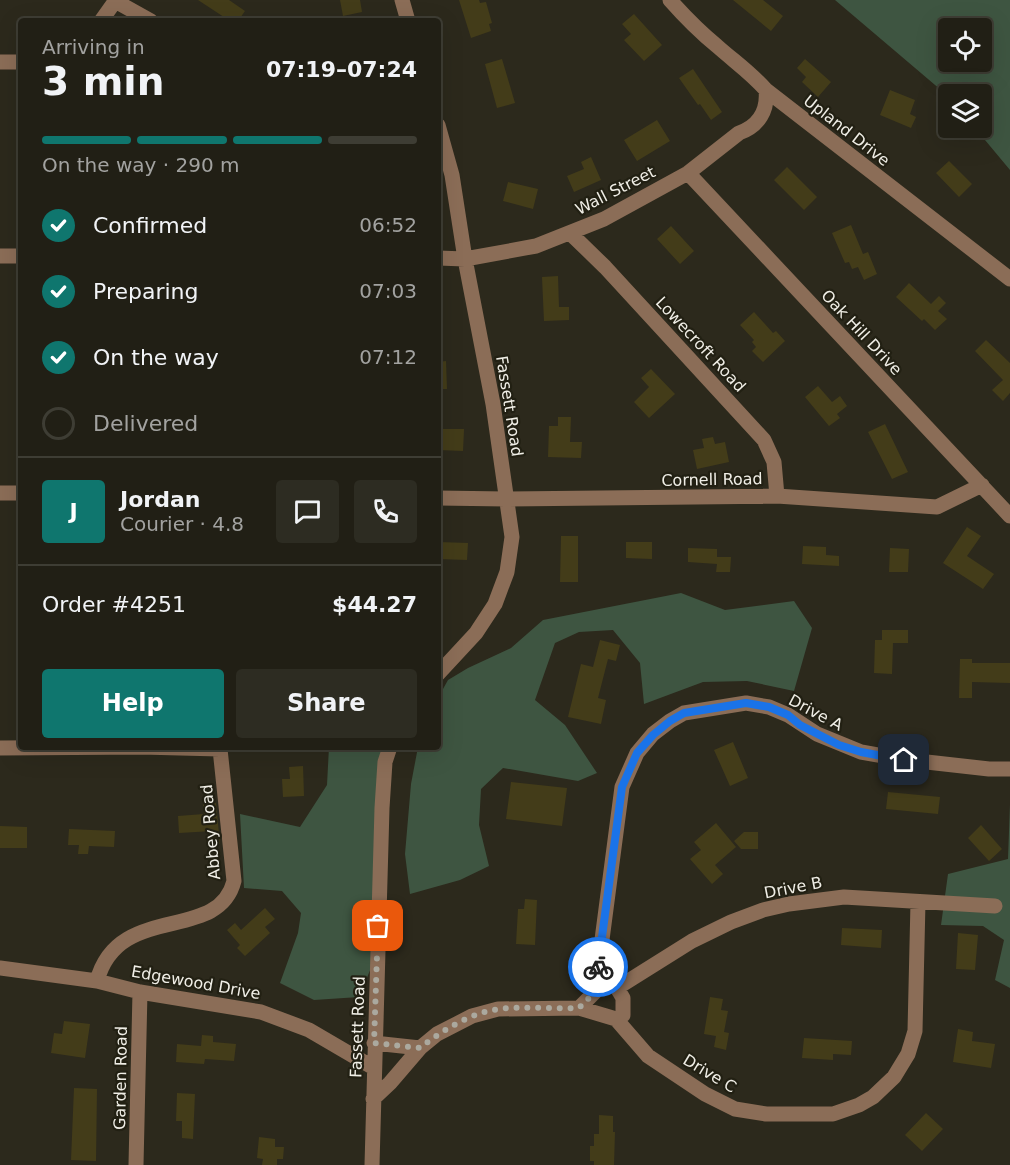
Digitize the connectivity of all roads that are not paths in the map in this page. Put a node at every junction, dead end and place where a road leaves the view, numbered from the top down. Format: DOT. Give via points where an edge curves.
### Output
graph roads {
  1 [pos="116,0"];
  2 [pos="402,0"];
  3 [pos="670,0"];
  4 [pos="103,18"];
  5 [pos="146,18"];
  6 [pos="407,18"];
  7 [pos="18,62"];
  8 [pos="0,63"];
  9 [pos="766,90"];
  10 [pos="441,136"];
  11 [pos="688,173"];
  12 [pos="570,233"];
  13 [pos="0,256"];
  14 [pos="18,256"];
  15 [pos="441,258"];
  16 [pos="465,259"];
  17 [pos="1010,279"];
  18 [pos="982,485"];
  19 [pos="0,493"];
  20 [pos="18,493"];
  21 [pos="777,496"];
  22 [pos="441,498"];
  23 [pos="506,499"];
  24 [pos="1010,516"];
  25 [pos="441,672"];
  26 [pos="0,748"];
  27 [pos="18,748"];
  28 [pos="220,750"];
  29 [pos="389,750"];
  30 [pos="1010,769"];
  31 [pos="918,902"];
  32 [pos="995,906"];
  33 [pos="0,968"];
  34 [pos="97,981"];
  35 [pos="601,986"];
  36 [pos="617,988"];
  37 [pos="140,992"];
  38 [pos="579,1008"];
  39 [pos="616,1018"];
  40 [pos="374,1043"];
  41 [pos="420,1048"];
  42 [pos="374,1068"];
  43 [pos="373,1099"];
  44 [pos="136,1165"];
  45 [pos="372,1165"];
  1 -- 4 [label="street"];
  1 -- 5 [label="street"];
  2 -- 6 [label="street"];
  3 -- 9 [label="street, Upland Drive"];
  7 -- 8 [label="street"];
  9 -- 11 [label="street, Wall Street" via="767,104 760,120"];
  9 -- 17 [label="street, Upland Drive"];
  10 -- 16 [label="street, Fassett Road" via="452,175"];
  11 -- 12 [label="street, Wall Street"];
  11 -- 18 [label="street, Oak Hill Drive"];
  12 -- 16 [label="street, Wall Street" via="536,246"];
  12 -- 21 [label="street, Lowecroft Road" via="764,440 774,462"];
  13 -- 14 [label="street"];
  15 -- 16 [label="street, Wall Street"];
  16 -- 23 [label="street, Fassett Road" via="494,404"];
  18 -- 21 [label="street, Cornell Road" via="937,507"];
  18 -- 24 [label="street, Oak Hill Drive"];
  19 -- 20 [label="street"];
  21 -- 23 [label="street, Cornell Road"];
  22 -- 23 [label="street, Cornell Road"];
  23 -- 25 [label="street, Fassett Road" via="512,537 507,572 495,604 476,633"];
  26 -- 27 [label="street"];
  28 -- 34 [label="street, Abbey Road" via="234,881 227,898 212,911 141,932 118,944 101,965"];
  29 -- 40 [label="street, Fassett Road" via="382,808"];
  30 -- 35 [label="street, Drive A" via="861,752 817,734 788,715 746,703 684,713 653,735 637,753 622,787 598,970"];
  31 -- 32 [label="street, Drive B"];
  31 -- 36 [label="street, Drive B" via="843,897 763,910 692,941"];
  31 -- 39 [label="street, Drive C" via="913,1042 894,1077 859,1105 833,1114 766,1114 735,1109 648,1056"];
  33 -- 34 [label="street, Edgewood Drive"];
  34 -- 37 [label="street, Edgewood Drive"];
  35 -- 36 [label="street"];
  35 -- 38 [label="street"];
  36 -- 39 [label="street" via="623,998 623,1015"];
  37 -- 42 [label="street, Edgewood Drive" via="261,1012 309,1030"];
  37 -- 44 [label="street, Garden Road"];
  38 -- 39 [label="street"];
  38 -- 41 [label="street" via="498,1009 472,1016 437,1034"];
  40 -- 41 [label="street"];
  40 -- 42 [label="street, Fassett Road"];
  41 -- 43 [label="street"];
  42 -- 43 [label="street, Fassett Road"];
  43 -- 45 [label="street, Fassett Road"];
}
